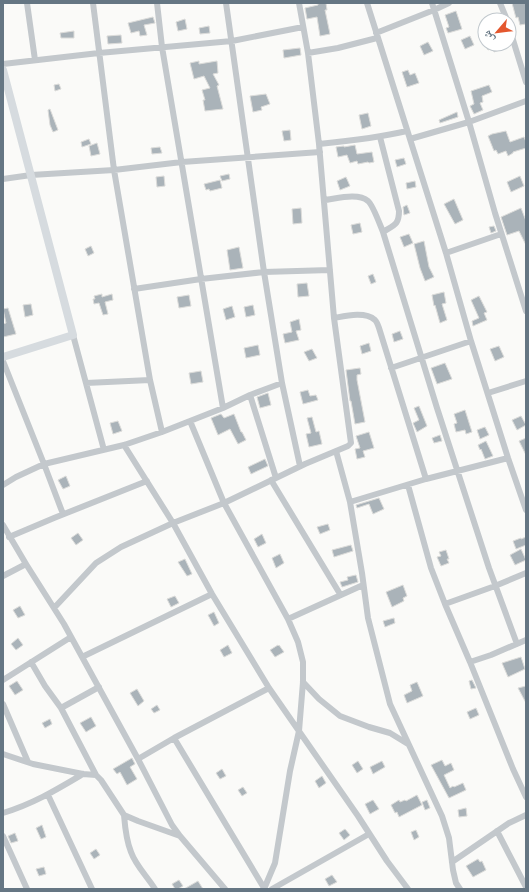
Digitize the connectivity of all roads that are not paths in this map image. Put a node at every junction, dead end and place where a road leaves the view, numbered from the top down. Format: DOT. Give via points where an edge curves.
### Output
graph roads {
  1 [pos="27,3"];
  2 [pos="93,3"];
  3 [pos="157,3"];
  4 [pos="226,3"];
  5 [pos="299,3"];
  6 [pos="367,3"];
  7 [pos="432,3"];
  8 [pos="449,3"];
  9 [pos="434,10"];
  10 [pos="303,27"];
  11 [pos="377,36"];
  12 [pos="232,41"];
  13 [pos="162,47"];
  14 [pos="517,52"];
  15 [pos="99,53"];
  16 [pos="308,53"];
  17 [pos="35,60"];
  18 [pos="3,64"];
  19 [pos="3,70"];
  20 [pos="526,82"];
  21 [pos="526,101"];
  22 [pos="469,122"];
  23 [pos="407,131"];
  24 [pos="380,137"];
  25 [pos="410,139"];
  26 [pos="319,144"];
  27 [pos="320,152"];
  28 [pos="248,157"];
  29 [pos="182,162"];
  30 [pos="114,170"];
  31 [pos="31,175"];
  32 [pos="3,179"];
  33 [pos="324,200"];
  34 [pos="383,232"];
  35 [pos="501,234"];
  36 [pos="446,253"];
  37 [pos="330,270"];
  38 [pos="264,272"];
  39 [pos="201,279"];
  40 [pos="134,289"];
  41 [pos="526,311"];
  42 [pos="334,318"];
  43 [pos="73,335"];
  44 [pos="471,341"];
  45 [pos="3,357"];
  46 [pos="422,358"];
  47 [pos="3,361"];
  48 [pos="391,368"];
  49 [pos="150,380"];
  50 [pos="526,381"];
  51 [pos="86,383"];
  52 [pos="282,383"];
  53 [pos="488,393"];
  54 [pos="250,395"];
  55 [pos="223,408"];
  56 [pos="190,421"];
  57 [pos="162,432"];
  58 [pos="124,445"];
  59 [pos="104,450"];
  60 [pos="336,451"];
  61 [pos="508,458"];
  62 [pos="44,464"];
  63 [pos="300,466"];
  64 [pos="458,471"];
  65 [pos="274,479"];
  66 [pos="426,479"];
  67 [pos="147,481"];
  68 [pos="3,485"];
  69 [pos="408,485"];
  70 [pos="350,502"];
  71 [pos="224,503"];
  72 [pos="526,510"];
  73 [pos="63,514"];
  74 [pos="173,523"];
  75 [pos="3,525"];
  76 [pos="10,537"];
  77 [pos="26,564"];
  78 [pos="526,573"];
  79 [pos="3,576"];
  80 [pos="363,585"];
  81 [pos="496,586"];
  82 [pos="212,594"];
  83 [pos="340,594"];
  84 [pos="444,604"];
  85 [pos="54,608"];
  86 [pos="288,619"];
  87 [pos="71,637"];
  88 [pos="526,640"];
  89 [pos="517,644"];
  90 [pos="82,657"];
  91 [pos="31,662"];
  92 [pos="470,662"];
  93 [pos="3,680"];
  94 [pos="304,682"];
  95 [pos="99,687"];
  96 [pos="269,688"];
  97 [pos="3,704"];
  98 [pos="60,708"];
  99 [pos="299,731"];
  100 [pos="174,738"];
  101 [pos="409,745"];
  102 [pos="3,754"];
  103 [pos="138,760"];
  104 [pos="28,762"];
  105 [pos="83,774"];
  106 [pos="96,775"];
  107 [pos="48,795"];
  108 [pos="526,798"];
  109 [pos="3,813"];
  110 [pos="124,815"];
  111 [pos="526,815"];
  112 [pos="497,831"];
  113 [pos="369,834"];
  114 [pos="3,836"];
  115 [pos="180,836"];
  116 [pos="452,862"];
  117 [pos="526,887"];
  118 [pos="264,888"];
  119 [pos="27,889"];
  120 [pos="92,889"];
  121 [pos="155,889"];
  122 [pos="225,889"];
  123 [pos="272,889"];
  124 [pos="408,889"];
  125 [pos="460,889"];
  1 -- 17 [label="street"];
  2 -- 15 [label="street"];
  3 -- 13 [label="street"];
  4 -- 12 [label="street"];
  5 -- 10 [label="street"];
  6 -- 11 [label="street"];
  7 -- 9 [label="street"];
  8 -- 9 [label="street"];
  9 -- 11 [label="street"];
  9 -- 22 [label="street"];
  10 -- 12 [label="street"];
  10 -- 16 [label="street"];
  11 -- 16 [label="street" via="338,48"];
  11 -- 23 [label="street"];
  12 -- 13 [label="street"];
  12 -- 28 [label="street"];
  13 -- 15 [label="street"];
  13 -- 29 [label="street"];
  14 -- 20 [label="street"];
  15 -- 17 [label="street"];
  15 -- 30 [label="street"];
  16 -- 26 [label="street"];
  17 -- 18 [label="street"];
  19 -- 31 [label="street"];
  21 -- 22 [label="street"];
  22 -- 25 [label="street"];
  22 -- 35 [label="street"];
  23 -- 24 [label="street"];
  23 -- 25 [label="street"];
  24 -- 26 [label="street"];
  24 -- 34 [label="street" via="399,211 395,225"];
  25 -- 36 [label="street"];
  26 -- 27 [label="street"];
  27 -- 28 [label="street"];
  27 -- 33 [label="street"];
  28 -- 29 [label="street"];
  28 -- 38 [label="street"];
  29 -- 30 [label="street"];
  29 -- 39 [label="street"];
  30 -- 31 [label="street"];
  30 -- 40 [label="street"];
  31 -- 32 [label="street"];
  31 -- 43 [label="street"];
  33 -- 34 [label="street" via="350,196 368,200"];
  33 -- 37 [label="street"];
  34 -- 46 [label="street"];
  35 -- 36 [label="street"];
  35 -- 41 [label="street"];
  36 -- 44 [label="street"];
  37 -- 38 [label="street"];
  37 -- 42 [label="street"];
  38 -- 39 [label="street"];
  38 -- 52 [label="street"];
  39 -- 40 [label="street"];
  39 -- 55 [label="street"];
  40 -- 49 [label="street"];
  42 -- 48 [label="street" via="353,314 370,316 375,320"];
  42 -- 60 [label="street" via="351,443"];
  43 -- 45 [label="street"];
  43 -- 51 [label="street"];
  44 -- 46 [label="street"];
  44 -- 53 [label="street"];
  46 -- 48 [label="street"];
  46 -- 64 [label="street"];
  47 -- 62 [label="street"];
  48 -- 66 [label="street"];
  49 -- 51 [label="street"];
  49 -- 57 [label="street"];
  50 -- 53 [label="street"];
  51 -- 59 [label="street"];
  52 -- 54 [label="street"];
  52 -- 63 [label="street"];
  53 -- 61 [label="street"];
  54 -- 55 [label="street"];
  54 -- 65 [label="street"];
  55 -- 56 [label="street"];
  56 -- 57 [label="street"];
  56 -- 71 [label="street"];
  57 -- 58 [label="street"];
  58 -- 59 [label="street"];
  58 -- 67 [label="street"];
  59 -- 62 [label="street"];
  60 -- 63 [label="street"];
  60 -- 70 [label="street"];
  61 -- 64 [label="street"];
  61 -- 72 [label="street"];
  62 -- 68 [label="street"];
  62 -- 73 [label="street"];
  63 -- 65 [label="street"];
  64 -- 66 [label="street"];
  64 -- 81 [label="street"];
  65 -- 71 [label="street"];
  65 -- 83 [label="street"];
  66 -- 69 [label="street"];
  67 -- 73 [label="street"];
  67 -- 74 [label="street"];
  69 -- 70 [label="street"];
  69 -- 84 [label="street" via="431,568"];
  70 -- 80 [label="street"];
  71 -- 74 [label="street"];
  71 -- 86 [label="street"];
  73 -- 76 [label="street"];
  74 -- 82 [label="street"];
  74 -- 85 [label="street" via="121,547 96,563"];
  75 -- 76 [label="street"];
  76 -- 77 [label="street"];
  77 -- 79 [label="street"];
  77 -- 85 [label="street"];
  78 -- 81 [label="street"];
  80 -- 83 [label="street"];
  80 -- 101 [label="street" via="368,618 390,704"];
  81 -- 84 [label="street"];
  81 -- 89 [label="street"];
  82 -- 90 [label="street"];
  82 -- 96 [label="street"];
  83 -- 86 [label="street"];
  84 -- 92 [label="street"];
  85 -- 87 [label="street"];
  86 -- 94 [label="street" via="298,642"];
  87 -- 90 [label="street"];
  87 -- 91 [label="street"];
  88 -- 89 [label="street"];
  89 -- 92 [label="street"];
  90 -- 95 [label="street"];
  91 -- 93 [label="street"];
  91 -- 98 [label="street"];
  92 -- 108 [label="street"];
  94 -- 99 [label="street"];
  94 -- 101 [label="street" via="319,699 340,716 390,733"];
  95 -- 98 [label="street"];
  95 -- 103 [label="street"];
  96 -- 99 [label="street"];
  96 -- 100 [label="street"];
  97 -- 104 [label="street"];
  98 -- 106 [label="street"];
  99 -- 113 [label="street"];
  99 -- 118 [label="street" via="275,863"];
  100 -- 103 [label="street"];
  100 -- 118 [label="street"];
  101 -- 116 [label="street" via="442,816 449,838"];
  102 -- 104 [label="street"];
  103 -- 115 [label="street"];
  104 -- 105 [label="street"];
  105 -- 106 [label="street"];
  105 -- 107 [label="street"];
  106 -- 110 [label="street"];
  107 -- 109 [label="street"];
  107 -- 120 [label="street"];
  110 -- 115 [label="street"];
  110 -- 121 [label="street" via="131,852"];
  111 -- 112 [label="street"];
  112 -- 116 [label="street"];
  112 -- 117 [label="street"];
  113 -- 123 [label="street"];
  113 -- 124 [label="street"];
  114 -- 119 [label="street"];
  115 -- 122 [label="street"];
  116 -- 125 [label="street" via="456,883"];
}
